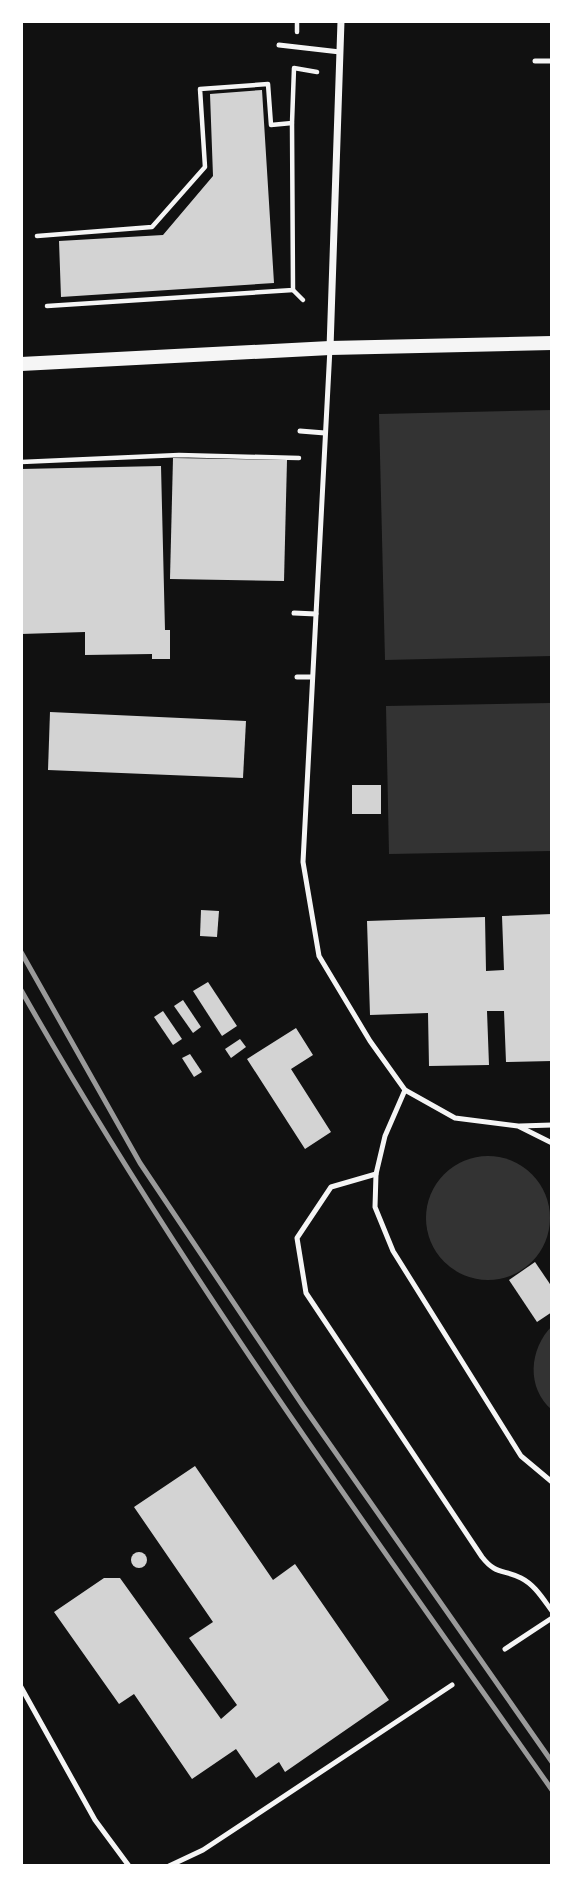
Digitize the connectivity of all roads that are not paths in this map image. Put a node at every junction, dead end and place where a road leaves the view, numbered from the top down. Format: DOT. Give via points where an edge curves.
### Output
graph roads {
  1 [pos="341,21"];
  2 [pos="279,45"];
  3 [pos="340,52"];
  4 [pos="535,61"];
  5 [pos="552,61"];
  6 [pos="552,343"];
  7 [pos="330,348"];
  8 [pos="21,364"];
  9 [pos="300,431"];
  10 [pos="325,433"];
  11 [pos="294,613"];
  12 [pos="316,614"];
  13 [pos="297,677"];
  14 [pos="312,677"];
  15 [pos="405,1090"];
  16 [pos="552,1125"];
  17 [pos="518,1126"];
  18 [pos="552,1143"];
  19 [pos="376,1174"];
  20 [pos="552,1482"];
  21 [pos="552,1611"];
  22 [pos="552,1618"];
  23 [pos="505,1649"];
  24 [pos="452,1685"];
  25 [pos="21,1687"];
  26 [pos="129,1866"];
  27 [pos="169,1866"];
  1 -- 3 [label="street"];
  2 -- 3 [label="lane"];
  3 -- 7 [label="street"];
  4 -- 5 [label="lane"];
  6 -- 7 [label="main road"];
  7 -- 8 [label="main road"];
  7 -- 10 [label="lane"];
  9 -- 10 [label="lane"];
  10 -- 12 [label="lane"];
  11 -- 12 [label="lane"];
  12 -- 14 [label="lane"];
  13 -- 14 [label="lane"];
  14 -- 15 [label="lane" via="303,862 319,956"];
  15 -- 17 [label="lane" via="455,1118"];
  15 -- 19 [label="lane" via="384,1136"];
  16 -- 17 [label="lane"];
  17 -- 18 [label="lane"];
  19 -- 20 [label="lane" via="375,1207 393,1251 522,1456"];
  19 -- 21 [label="lane" via="331,1187 297,1238 306,1293 482,1558 492,1570 520,1578 536,1589"];
  22 -- 23 [label="lane"];
  24 -- 27 [label="lane" via="203,1850"];
  25 -- 26 [label="lane" via="95,1820"];
}
